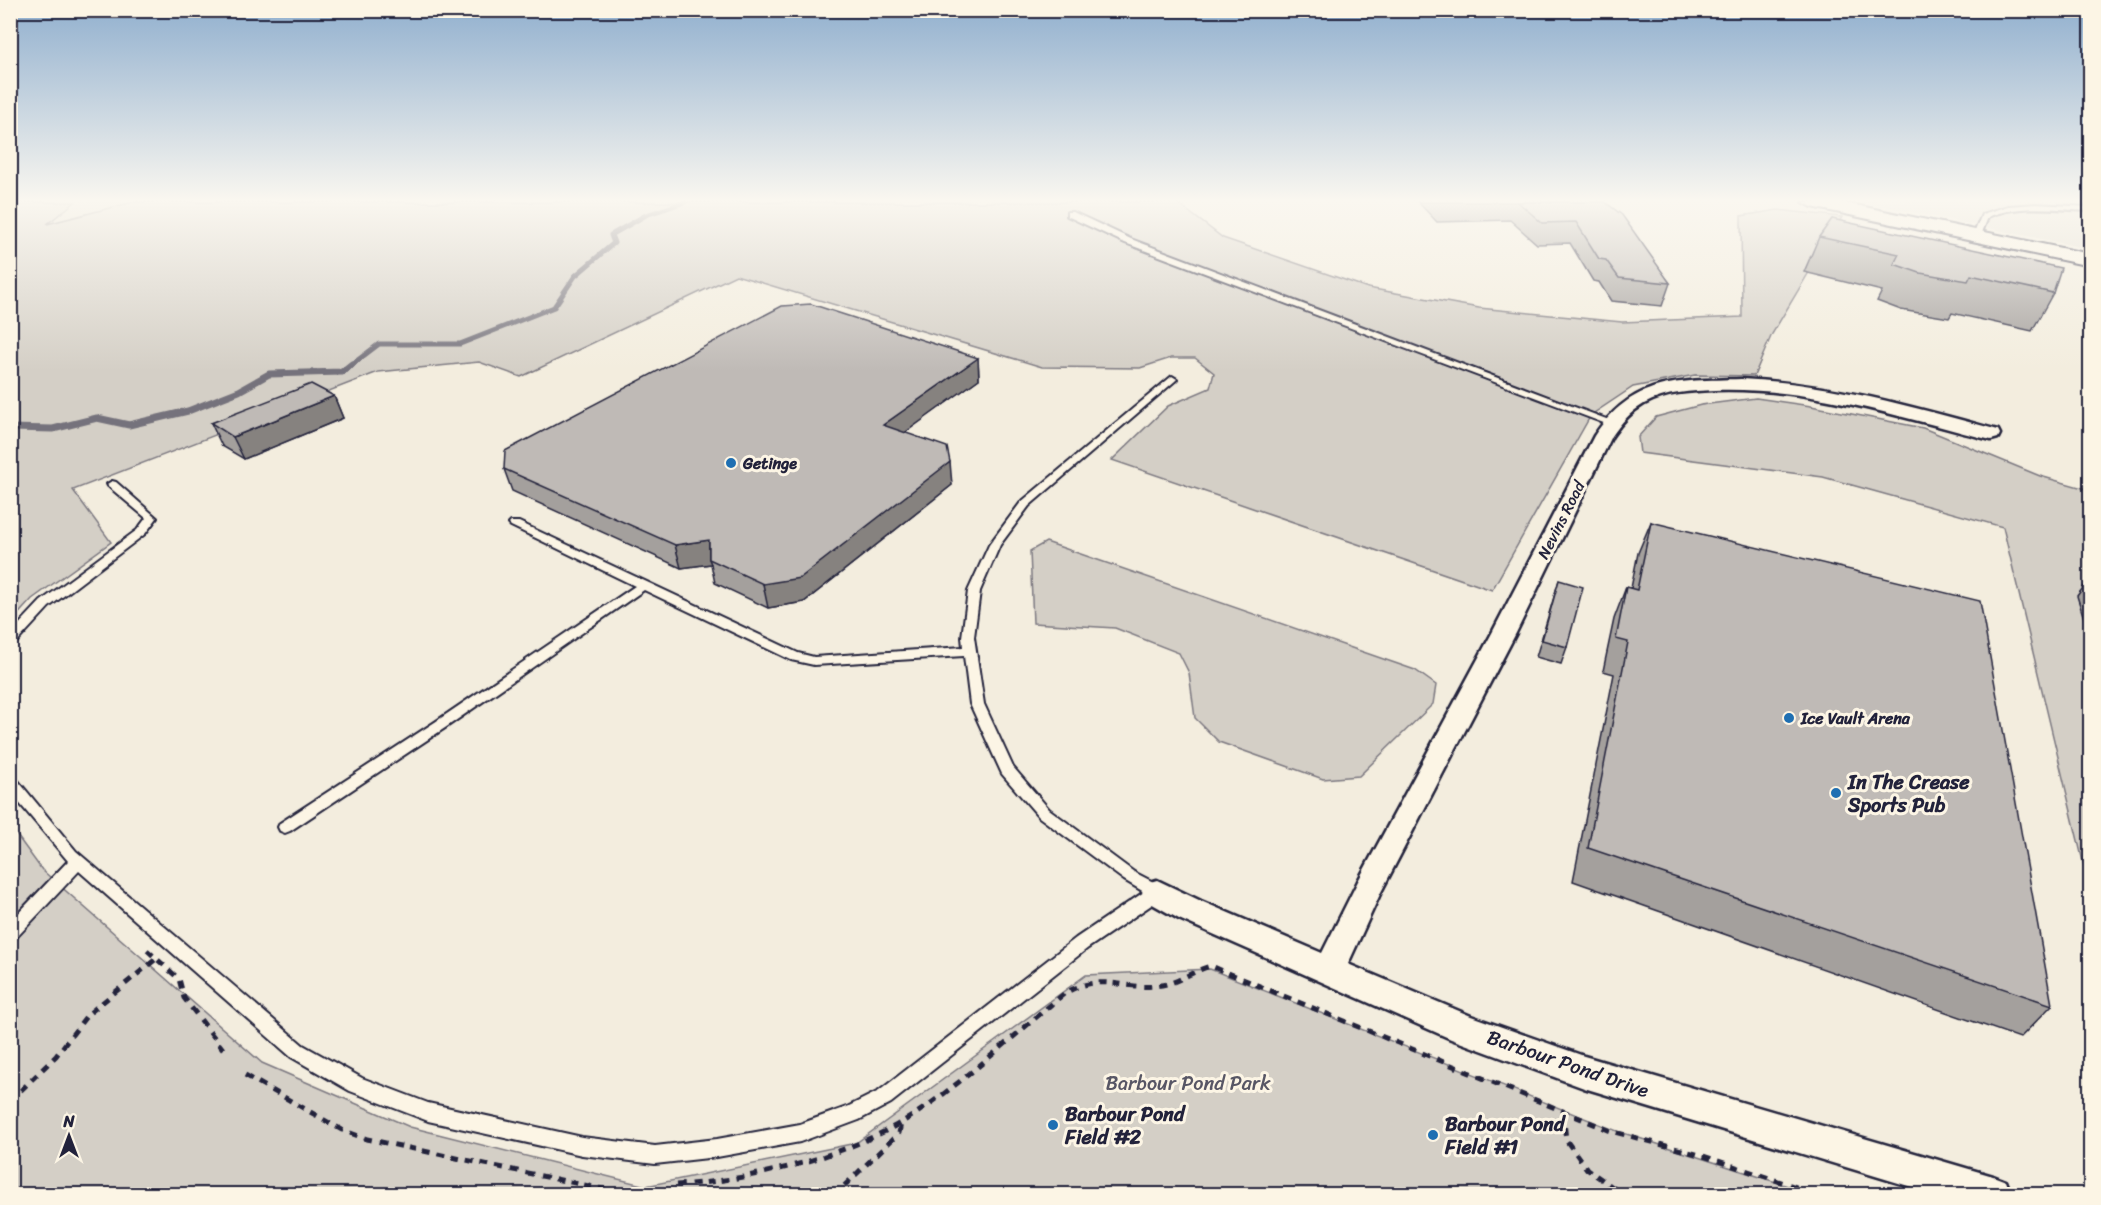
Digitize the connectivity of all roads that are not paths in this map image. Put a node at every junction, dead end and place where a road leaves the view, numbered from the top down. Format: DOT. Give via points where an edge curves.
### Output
graph roads {
  1 [pos="1174,258"];
  2 [pos="1172,379"];
  3 [pos="1612,423"];
  4 [pos="1991,434"];
  5 [pos="112,484"];
  6 [pos="515,524"];
  7 [pos="644,585"];
  8 [pos="10,642"];
  9 [pos="970,651"];
  10 [pos="10,781"];
  11 [pos="285,827"];
  12 [pos="78,861"];
  13 [pos="1157,892"];
  14 [pos="10,933"];
  15 [pos="1329,970"];
  16 [pos="1993,1194"];
  1 -- 3 [label="lane"];
  2 -- 9 [label="lane" via="1025,504 995,545 974,591"];
  3 -- 4 [label="street, Nevins Road" via="1630,404 1657,393 1689,386 1763,383 1861,398"];
  3 -- 15 [label="street, Nevins Road"];
  5 -- 8 [label="lane" via="152,518 141,532 45,604"];
  6 -- 7 [label="lane"];
  7 -- 9 [label="lane" via="795,657 814,661"];
  7 -- 11 [label="lane"];
  9 -- 13 [label="lane" via="977,704 1007,770 1044,813"];
  10 -- 12 [label="lane"];
  12 -- 13 [label="lane" via="297,1051 356,1085 429,1112 582,1146 655,1155 800,1133 885,1097 1082,943"];
  12 -- 14 [label="lane"];
  13 -- 15 [label="street, Barbour Pond Drive"];
  15 -- 16 [label="street, Barbour Pond Drive" via="1463,1028 1584,1072"];
}
